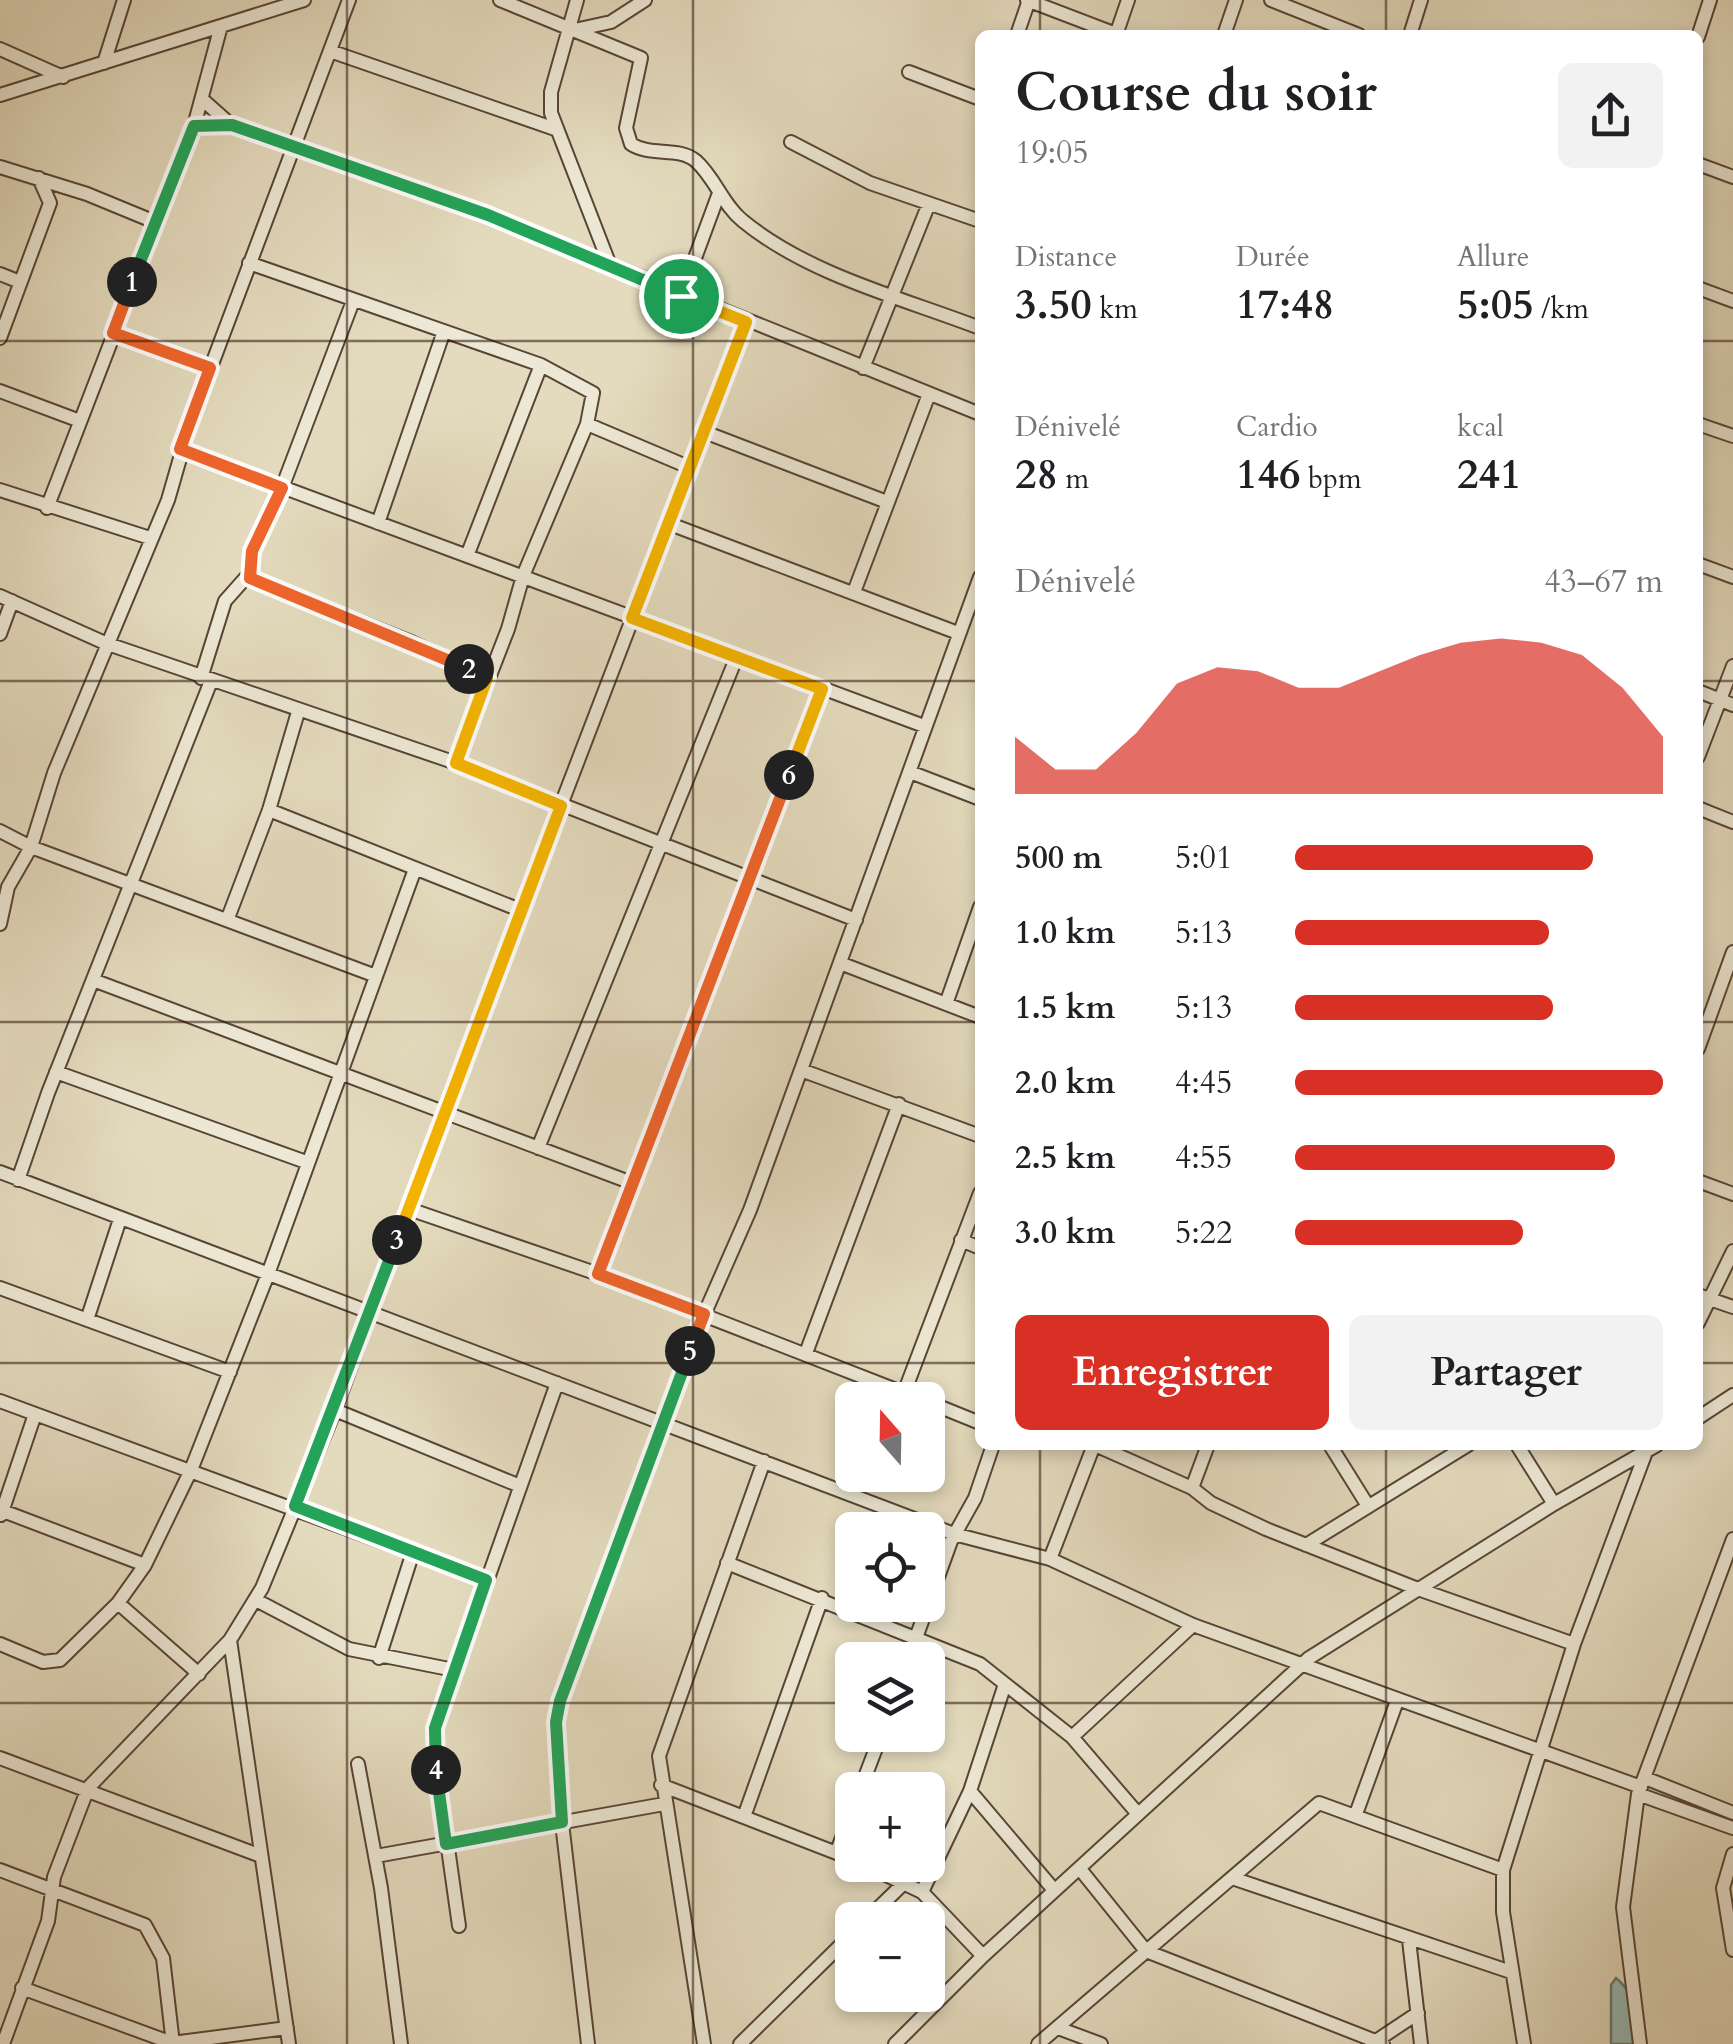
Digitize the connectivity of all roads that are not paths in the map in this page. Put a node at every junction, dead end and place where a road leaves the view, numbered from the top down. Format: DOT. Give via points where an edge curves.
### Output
graph roads {
  1 [pos="124,0"];
  2 [pos="304,0"];
  3 [pos="349,0"];
  4 [pos="500,0"];
  5 [pos="577,0"];
  6 [pos="645,0"];
  7 [pos="1028,0"];
  8 [pos="1128,0"];
  9 [pos="1236,0"];
  10 [pos="1271,0"];
  11 [pos="1421,0"];
  12 [pos="1710,0"];
  13 [pos="1312,18"];
  14 [pos="221,26"];
  15 [pos="1019,30"];
  16 [pos="1103,30"];
  17 [pos="1118,30"];
  18 [pos="1226,30"];
  19 [pos="1320,30"];
  20 [pos="1346,30"];
  21 [pos="1412,30"];
  22 [pos="1700,30"];
  23 [pos="568,31"];
  24 [pos="0,48"];
  25 [pos="330,51"];
  26 [pos="104,63"];
  27 [pos="909,72"];
  28 [pos="63,77"];
  29 [pos="0,96"];
  30 [pos="975,97"];
  31 [pos="203,100"];
  32 [pos="232,125"];
  33 [pos="194,126"];
  34 [pos="556,129"];
  35 [pos="791,142"];
  36 [pos="294,148"];
  37 [pos="1,164"];
  38 [pos="1703,166"];
  39 [pos="1733,177"];
  40 [pos="39,178"];
  41 [pos="80,191"];
  42 [pos="719,194"];
  43 [pos="50,203"];
  44 [pos="928,206"];
  45 [pos="975,220"];
  46 [pos="154,222"];
  47 [pos="249,264"];
  48 [pos="612,268"];
  49 [pos="0,274"];
  50 [pos="20,282"];
  51 [pos="1703,290"];
  52 [pos="892,294"];
  53 [pos="681,296"];
  54 [pos="353,301"];
  55 [pos="1733,301"];
  56 [pos="746,322"];
  57 [pos="975,326"];
  58 [pos="444,331"];
  59 [pos="113,333"];
  60 [pos="0,338"];
  61 [pos="540,365"];
  62 [pos="210,368"];
  63 [pos="863,368"];
  64 [pos="0,391"];
  65 [pos="929,394"];
  66 [pos="975,412"];
  67 [pos="80,421"];
  68 [pos="587,424"];
  69 [pos="1703,426"];
  70 [pos="706,432"];
  71 [pos="1733,436"];
  72 [pos="180,449"];
  73 [pos="691,468"];
  74 [pos="282,488"];
  75 [pos="0,490"];
  76 [pos="888,502"];
  77 [pos="48,508"];
  78 [pos="378,523"];
  79 [pos="670,524"];
  80 [pos="150,538"];
  81 [pos="467,556"];
  82 [pos="1703,566"];
  83 [pos="249,574"];
  84 [pos="523,576"];
  85 [pos="1733,577"];
  86 [pos="975,590"];
  87 [pos="854,592"];
  88 [pos="6,599"];
  89 [pos="632,618"];
  90 [pos="958,633"];
  91 [pos="0,634"];
  92 [pos="106,643"];
  93 [pos="737,656"];
  94 [pos="1733,666"];
  95 [pos="487,678"];
  96 [pos="206,679"];
  97 [pos="822,689"];
  98 [pos="1726,702"];
  99 [pos="298,712"];
  100 [pos="924,726"];
  101 [pos="1703,747"];
  102 [pos="456,763"];
  103 [pos="910,772"];
  104 [pos="975,797"];
  105 [pos="561,806"];
  106 [pos="269,810"];
  107 [pos="1703,810"];
  108 [pos="1733,822"];
  109 [pos="0,830"];
  110 [pos="660,844"];
  111 [pos="31,847"];
  112 [pos="415,869"];
  113 [pos="749,881"];
  114 [pos="131,882"];
  115 [pos="520,910"];
  116 [pos="228,918"];
  117 [pos="856,920"];
  118 [pos="0,924"];
  119 [pos="975,924"];
  120 [pos="1733,952"];
  121 [pos="840,964"];
  122 [pos="376,976"];
  123 [pos="93,980"];
  124 [pos="946,1004"];
  125 [pos="975,1015"];
  126 [pos="1703,1035"];
  127 [pos="801,1070"];
  128 [pos="56,1072"];
  129 [pos="339,1074"];
  130 [pos="899,1104"];
  131 [pos="442,1113"];
  132 [pos="975,1134"];
  133 [pos="538,1148"];
  134 [pos="306,1162"];
  135 [pos="0,1172"];
  136 [pos="18,1180"];
  137 [pos="1703,1182"];
  138 [pos="632,1183"];
  139 [pos="1733,1194"];
  140 [pos="975,1205"];
  141 [pos="409,1208"];
  142 [pos="120,1219"];
  143 [pos="962,1240"];
  144 [pos="975,1246"];
  145 [pos="1733,1251"];
  146 [pos="268,1274"];
  147 [pos="598,1274"];
  148 [pos="0,1288"];
  149 [pos="1703,1297"];
  150 [pos="1733,1308"];
  151 [pos="370,1311"];
  152 [pos="704,1314"];
  153 [pos="87,1320"];
  154 [pos="806,1352"];
  155 [pos="230,1372"];
  156 [pos="878,1382"];
  157 [pos="908,1382"];
  158 [pos="557,1383"];
  159 [pos="1733,1394"];
  160 [pos="0,1400"];
  161 [pos="945,1409"];
  162 [pos="335,1410"];
  163 [pos="35,1414"];
  164 [pos="1703,1415"];
  165 [pos="975,1421"];
  166 [pos="663,1424"];
  167 [pos="992,1450"];
  168 [pos="1093,1450"];
  169 [pos="1106,1450"];
  170 [pos="1206,1450"];
  171 [pos="1333,1450"];
  172 [pos="1460,1450"];
  173 [pos="1519,1450"];
  174 [pos="1648,1450"];
  175 [pos="1650,1450"];
  176 [pos="764,1461"];
  177 [pos="191,1470"];
  178 [pos="520,1486"];
  179 [pos="1192,1488"];
  180 [pos="1554,1504"];
  181 [pos="295,1506"];
  182 [pos="1368,1506"];
  183 [pos="1,1514"];
  184 [pos="954,1534"];
  185 [pos="1733,1539"];
  186 [pos="1306,1545"];
  187 [pos="413,1552"];
  188 [pos="1050,1559"];
  189 [pos="727,1562"];
  190 [pos="145,1565"];
  191 [pos="486,1580"];
  192 [pos="1418,1589"];
  193 [pos="822,1598"];
  194 [pos="256,1600"];
  195 [pos="118,1602"];
  196 [pos="1193,1625"];
  197 [pos="916,1639"];
  198 [pos="230,1640"];
  199 [pos="915,1642"];
  200 [pos="0,1644"];
  201 [pos="1574,1644"];
  202 [pos="379,1658"];
  203 [pos="1302,1665"];
  204 [pos="454,1670"];
  205 [pos="200,1674"];
  206 [pos="1005,1684"];
  207 [pos="1397,1701"];
  208 [pos="1072,1737"];
  209 [pos="1540,1747"];
  210 [pos="0,1758"];
  211 [pos="358,1764"];
  212 [pos="660,1785"];
  213 [pos="1641,1786"];
  214 [pos="88,1788"];
  215 [pos="970,1791"];
  216 [pos="664,1804"];
  217 [pos="1733,1813"];
  218 [pos="745,1814"];
  219 [pos="1138,1814"];
  220 [pos="1356,1814"];
  221 [pos="562,1822"];
  222 [pos="1733,1828"];
  223 [pos="446,1844"];
  224 [pos="835,1850"];
  225 [pos="1733,1854"];
  226 [pos="261,1856"];
  227 [pos="376,1856"];
  228 [pos="1080,1869"];
  229 [pos="0,1870"];
  230 [pos="1504,1870"];
  231 [pos="1232,1878"];
  232 [pos="899,1882"];
  233 [pos="903,1884"];
  234 [pos="1054,1890"];
  235 [pos="52,1891"];
  236 [pos="922,1892"];
  237 [pos="884,1902"];
  238 [pos="459,1926"];
  239 [pos="1409,1940"];
  240 [pos="1732,1941"];
  241 [pos="1733,1950"];
  242 [pos="835,1951"];
  243 [pos="1146,1951"];
  244 [pos="983,1956"];
  245 [pos="1511,1972"];
  246 [pos="22,1988"];
  247 [pos="1418,2014"];
  248 [pos="287,2028"];
  249 [pos="1058,2028"];
  250 [pos="1380,2043"];
  251 [pos="2,2044"];
  252 [pos="172,2044"];
  253 [pos="289,2044"];
  254 [pos="401,2044"];
  255 [pos="588,2044"];
  256 [pos="704,2044"];
  257 [pos="740,2044"];
  258 [pos="895,2044"];
  259 [pos="1038,2044"];
  260 [pos="1101,2044"];
  261 [pos="1421,2044"];
  262 [pos="1524,2044"];
  263 [pos="1640,2044"];
  1 -- 26 [label="street"];
  2 -- 14 [label="street"];
  3 -- 25 [label="street"];
  4 -- 23 [label="street"];
  5 -- 23 [label="street"];
  6 -- 23 [label="street" via="610,22"];
  7 -- 15 [label="street"];
  7 -- 16 [label="street"];
  8 -- 17 [label="street"];
  9 -- 18 [label="street"];
  10 -- 13 [label="street"];
  11 -- 21 [label="street"];
  12 -- 22 [label="street"];
  13 -- 19 [label="street"];
  13 -- 20 [label="street"];
  14 -- 26 [label="street"];
  14 -- 31 [label="street"];
  23 -- 34 [label="street" via="552,92"];
  23 -- 42 [label="street" via="641,58 626,128 631,144 686,155"];
  24 -- 28 [label="street"];
  25 -- 34 [label="street"];
  25 -- 36 [label="street"];
  26 -- 28 [label="street"];
  27 -- 30 [label="street"];
  28 -- 29 [label="street"];
  31 -- 32 [label="street"];
  31 -- 33 [label="street"];
  32 -- 33 [label="street"];
  32 -- 36 [label="street"];
  33 -- 46 [label="street"];
  34 -- 48 [label="street"];
  35 -- 44 [label="street"];
  36 -- 47 [label="street"];
  36 -- 48 [label="street" via="443,198"];
  37 -- 40 [label="street"];
  38 -- 39 [label="street"];
  40 -- 41 [label="street"];
  40 -- 43 [label="street"];
  41 -- 43 [label="street"];
  41 -- 46 [label="street"];
  42 -- 52 [label="street" via="754,230"];
  42 -- 53 [label="street"];
  43 -- 50 [label="street"];
  44 -- 45 [label="street"];
  44 -- 52 [label="street"];
  46 -- 59 [label="street"];
  47 -- 54 [label="street"];
  47 -- 62 [label="street"];
  48 -- 53 [label="street"];
  49 -- 50 [label="street"];
  50 -- 60 [label="street"];
  51 -- 55 [label="street"];
  52 -- 57 [label="street"];
  52 -- 63 [label="street"];
  53 -- 56 [label="street"];
  54 -- 58 [label="street"];
  54 -- 74 [label="street"];
  56 -- 63 [label="street"];
  56 -- 70 [label="street"];
  58 -- 61 [label="street"];
  58 -- 78 [label="street"];
  59 -- 62 [label="street"];
  59 -- 67 [label="street"];
  61 -- 68 [label="street" via="592,389"];
  61 -- 81 [label="street"];
  62 -- 72 [label="street"];
  63 -- 65 [label="street"];
  64 -- 67 [label="street"];
  65 -- 66 [label="street"];
  65 -- 76 [label="street"];
  67 -- 77 [label="street"];
  68 -- 73 [label="street"];
  68 -- 84 [label="street"];
  69 -- 71 [label="street"];
  70 -- 73 [label="street"];
  70 -- 76 [label="street"];
  72 -- 74 [label="street"];
  72 -- 80 [label="street"];
  73 -- 79 [label="street"];
  74 -- 78 [label="street"];
  74 -- 83 [label="street" via="252,551"];
  75 -- 77 [label="street"];
  76 -- 87 [label="street"];
  77 -- 80 [label="street"];
  78 -- 81 [label="street"];
  79 -- 87 [label="street"];
  79 -- 89 [label="street"];
  80 -- 92 [label="street"];
  81 -- 84 [label="street"];
  82 -- 85 [label="street"];
  83 -- 95 [label="street"];
  83 -- 96 [label="street" via="225,601"];
  84 -- 89 [label="street"];
  84 -- 95 [label="street"];
  86 -- 90 [label="street"];
  87 -- 90 [label="street"];
  88 -- 91 [label="street"];
  88 -- 92 [label="street"];
  89 -- 93 [label="street"];
  89 -- 105 [label="street"];
  90 -- 100 [label="street"];
  92 -- 96 [label="street"];
  92 -- 111 [label="street"];
  93 -- 97 [label="street"];
  93 -- 110 [label="street"];
  94 -- 98 [label="street"];
  95 -- 102 [label="street"];
  96 -- 99 [label="street"];
  96 -- 114 [label="street"];
  97 -- 100 [label="street"];
  97 -- 113 [label="street"];
  98 -- 101 [label="street"];
  99 -- 102 [label="street"];
  99 -- 106 [label="street"];
  100 -- 103 [label="street"];
  102 -- 105 [label="street"];
  103 -- 104 [label="street"];
  103 -- 117 [label="street"];
  105 -- 110 [label="street"];
  105 -- 115 [label="street"];
  106 -- 112 [label="street"];
  106 -- 116 [label="street"];
  107 -- 108 [label="street"];
  109 -- 111 [label="street"];
  110 -- 113 [label="street"];
  110 -- 133 [label="street"];
  111 -- 114 [label="street"];
  111 -- 118 [label="street" via="8,887"];
  112 -- 115 [label="street"];
  112 -- 122 [label="street"];
  113 -- 117 [label="street"];
  113 -- 138 [label="street"];
  114 -- 116 [label="street"];
  114 -- 123 [label="street"];
  115 -- 131 [label="street"];
  116 -- 122 [label="street"];
  117 -- 121 [label="street"];
  119 -- 124 [label="street"];
  120 -- 126 [label="street"];
  121 -- 124 [label="street"];
  121 -- 127 [label="street"];
  122 -- 129 [label="street"];
  123 -- 128 [label="street"];
  123 -- 129 [label="street"];
  124 -- 125 [label="street"];
  127 -- 130 [label="street"];
  127 -- 152 [label="street"];
  128 -- 134 [label="street"];
  128 -- 136 [label="street"];
  129 -- 131 [label="street"];
  129 -- 134 [label="street"];
  130 -- 132 [label="street"];
  130 -- 154 [label="street"];
  131 -- 133 [label="street"];
  131 -- 141 [label="street"];
  133 -- 138 [label="street"];
  134 -- 146 [label="street"];
  135 -- 136 [label="street"];
  136 -- 142 [label="street"];
  137 -- 139 [label="street"];
  138 -- 147 [label="street"];
  140 -- 143 [label="street"];
  141 -- 147 [label="street"];
  141 -- 151 [label="street"];
  142 -- 146 [label="street"];
  142 -- 153 [label="street"];
  143 -- 144 [label="street"];
  143 -- 157 [label="street"];
  145 -- 149 [label="street"];
  146 -- 151 [label="street"];
  146 -- 155 [label="street"];
  147 -- 152 [label="street"];
  148 -- 153 [label="street"];
  149 -- 150 [label="street"];
  151 -- 158 [label="street"];
  151 -- 162 [label="street"];
  152 -- 154 [label="street"];
  152 -- 166 [label="street"];
  153 -- 155 [label="street"];
  154 -- 156 [label="street"];
  155 -- 177 [label="street"];
  158 -- 166 [label="street"];
  158 -- 178 [label="street"];
  159 -- 164 [label="street"];
  160 -- 163 [label="street"];
  161 -- 165 [label="street"];
  162 -- 178 [label="street"];
  162 -- 181 [label="street"];
  163 -- 177 [label="street"];
  163 -- 183 [label="street"];
  166 -- 176 [label="street"];
  166 -- 221 [label="street" via="557,1712"];
  167 -- 184 [label="street"];
  168 -- 188 [label="street"];
  169 -- 179 [label="street"];
  170 -- 179 [label="street"];
  171 -- 182 [label="street"];
  172 -- 182 [label="street"];
  173 -- 180 [label="street"];
  174 -- 180 [label="street"];
  175 -- 201 [label="street"];
  176 -- 184 [label="street"];
  176 -- 189 [label="street"];
  177 -- 181 [label="street"];
  177 -- 190 [label="street"];
  178 -- 191 [label="street"];
  179 -- 186 [label="street" via="1211,1504"];
  180 -- 192 [label="street"];
  181 -- 187 [label="street"];
  181 -- 194 [label="street"];
  182 -- 186 [label="street"];
  183 -- 190 [label="street"];
  184 -- 188 [label="street"];
  184 -- 197 [label="street"];
  185 -- 213 [label="street"];
  186 -- 192 [label="street"];
  187 -- 191 [label="street"];
  187 -- 202 [label="street"];
  188 -- 196 [label="street"];
  189 -- 193 [label="street"];
  189 -- 212 [label="street" via="659,1756"];
  190 -- 195 [label="street"];
  191 -- 204 [label="street"];
  192 -- 201 [label="street"];
  192 -- 203 [label="street"];
  193 -- 197 [label="street"];
  193 -- 218 [label="street"];
  194 -- 198 [label="street"];
  194 -- 202 [label="street"];
  195 -- 200 [label="street" via="55,1662"];
  195 -- 205 [label="street"];
  196 -- 203 [label="street"];
  196 -- 208 [label="street"];
  197 -- 199 [label="street"];
  197 -- 206 [label="street" via="980,1664"];
  198 -- 205 [label="street"];
  198 -- 226 [label="street"];
  201 -- 209 [label="street"];
  202 -- 204 [label="street"];
  203 -- 207 [label="street"];
  203 -- 219 [label="street"];
  204 -- 223 [label="street" via="434,1744"];
  205 -- 214 [label="street"];
  206 -- 208 [label="street"];
  206 -- 215 [label="street"];
  207 -- 209 [label="street"];
  207 -- 220 [label="street"];
  208 -- 219 [label="street"];
  209 -- 213 [label="street"];
  209 -- 230 [label="street"];
  210 -- 214 [label="street"];
  211 -- 227 [label="street"];
  212 -- 216 [label="street"];
  212 -- 218 [label="street"];
  213 -- 217 [label="street"];
  213 -- 222 [label="street"];
  213 -- 263 [label="street" via="1623,1907"];
  214 -- 226 [label="street"];
  214 -- 235 [label="street"];
  215 -- 234 [label="street"];
  215 -- 236 [label="street"];
  216 -- 221 [label="street"];
  216 -- 256 [label="street"];
  218 -- 224 [label="street"];
  219 -- 228 [label="street"];
  220 -- 230 [label="street"];
  220 -- 231 [label="street" via="1319,1803"];
  221 -- 223 [label="street"];
  221 -- 255 [label="street"];
  223 -- 227 [label="street"];
  223 -- 238 [label="street"];
  225 -- 240 [label="street" via="1724,1888"];
  226 -- 248 [label="street"];
  227 -- 254 [label="street"];
  228 -- 234 [label="street"];
  228 -- 243 [label="street"];
  229 -- 235 [label="street"];
  230 -- 245 [label="street"];
  231 -- 239 [label="street"];
  231 -- 243 [label="street"];
  232 -- 233 [label="street"];
  233 -- 236 [label="street"];
  233 -- 237 [label="street"];
  234 -- 244 [label="street"];
  235 -- 246 [label="street" via="48,1922"];
  235 -- 252 [label="street" via="133,1918 153,1933 163,1958"];
  236 -- 244 [label="street"];
  239 -- 245 [label="street"];
  239 -- 247 [label="street"];
  240 -- 241 [label="street"];
  242 -- 257 [label="street"];
  243 -- 249 [label="street"];
  243 -- 250 [label="street"];
  244 -- 258 [label="street"];
  245 -- 262 [label="street"];
  246 -- 251 [label="street"];
  246 -- 252 [label="street"];
  247 -- 250 [label="street"];
  247 -- 261 [label="street"];
  248 -- 252 [label="street"];
  248 -- 253 [label="street"];
  249 -- 259 [label="street"];
  249 -- 260 [label="street"];
}
